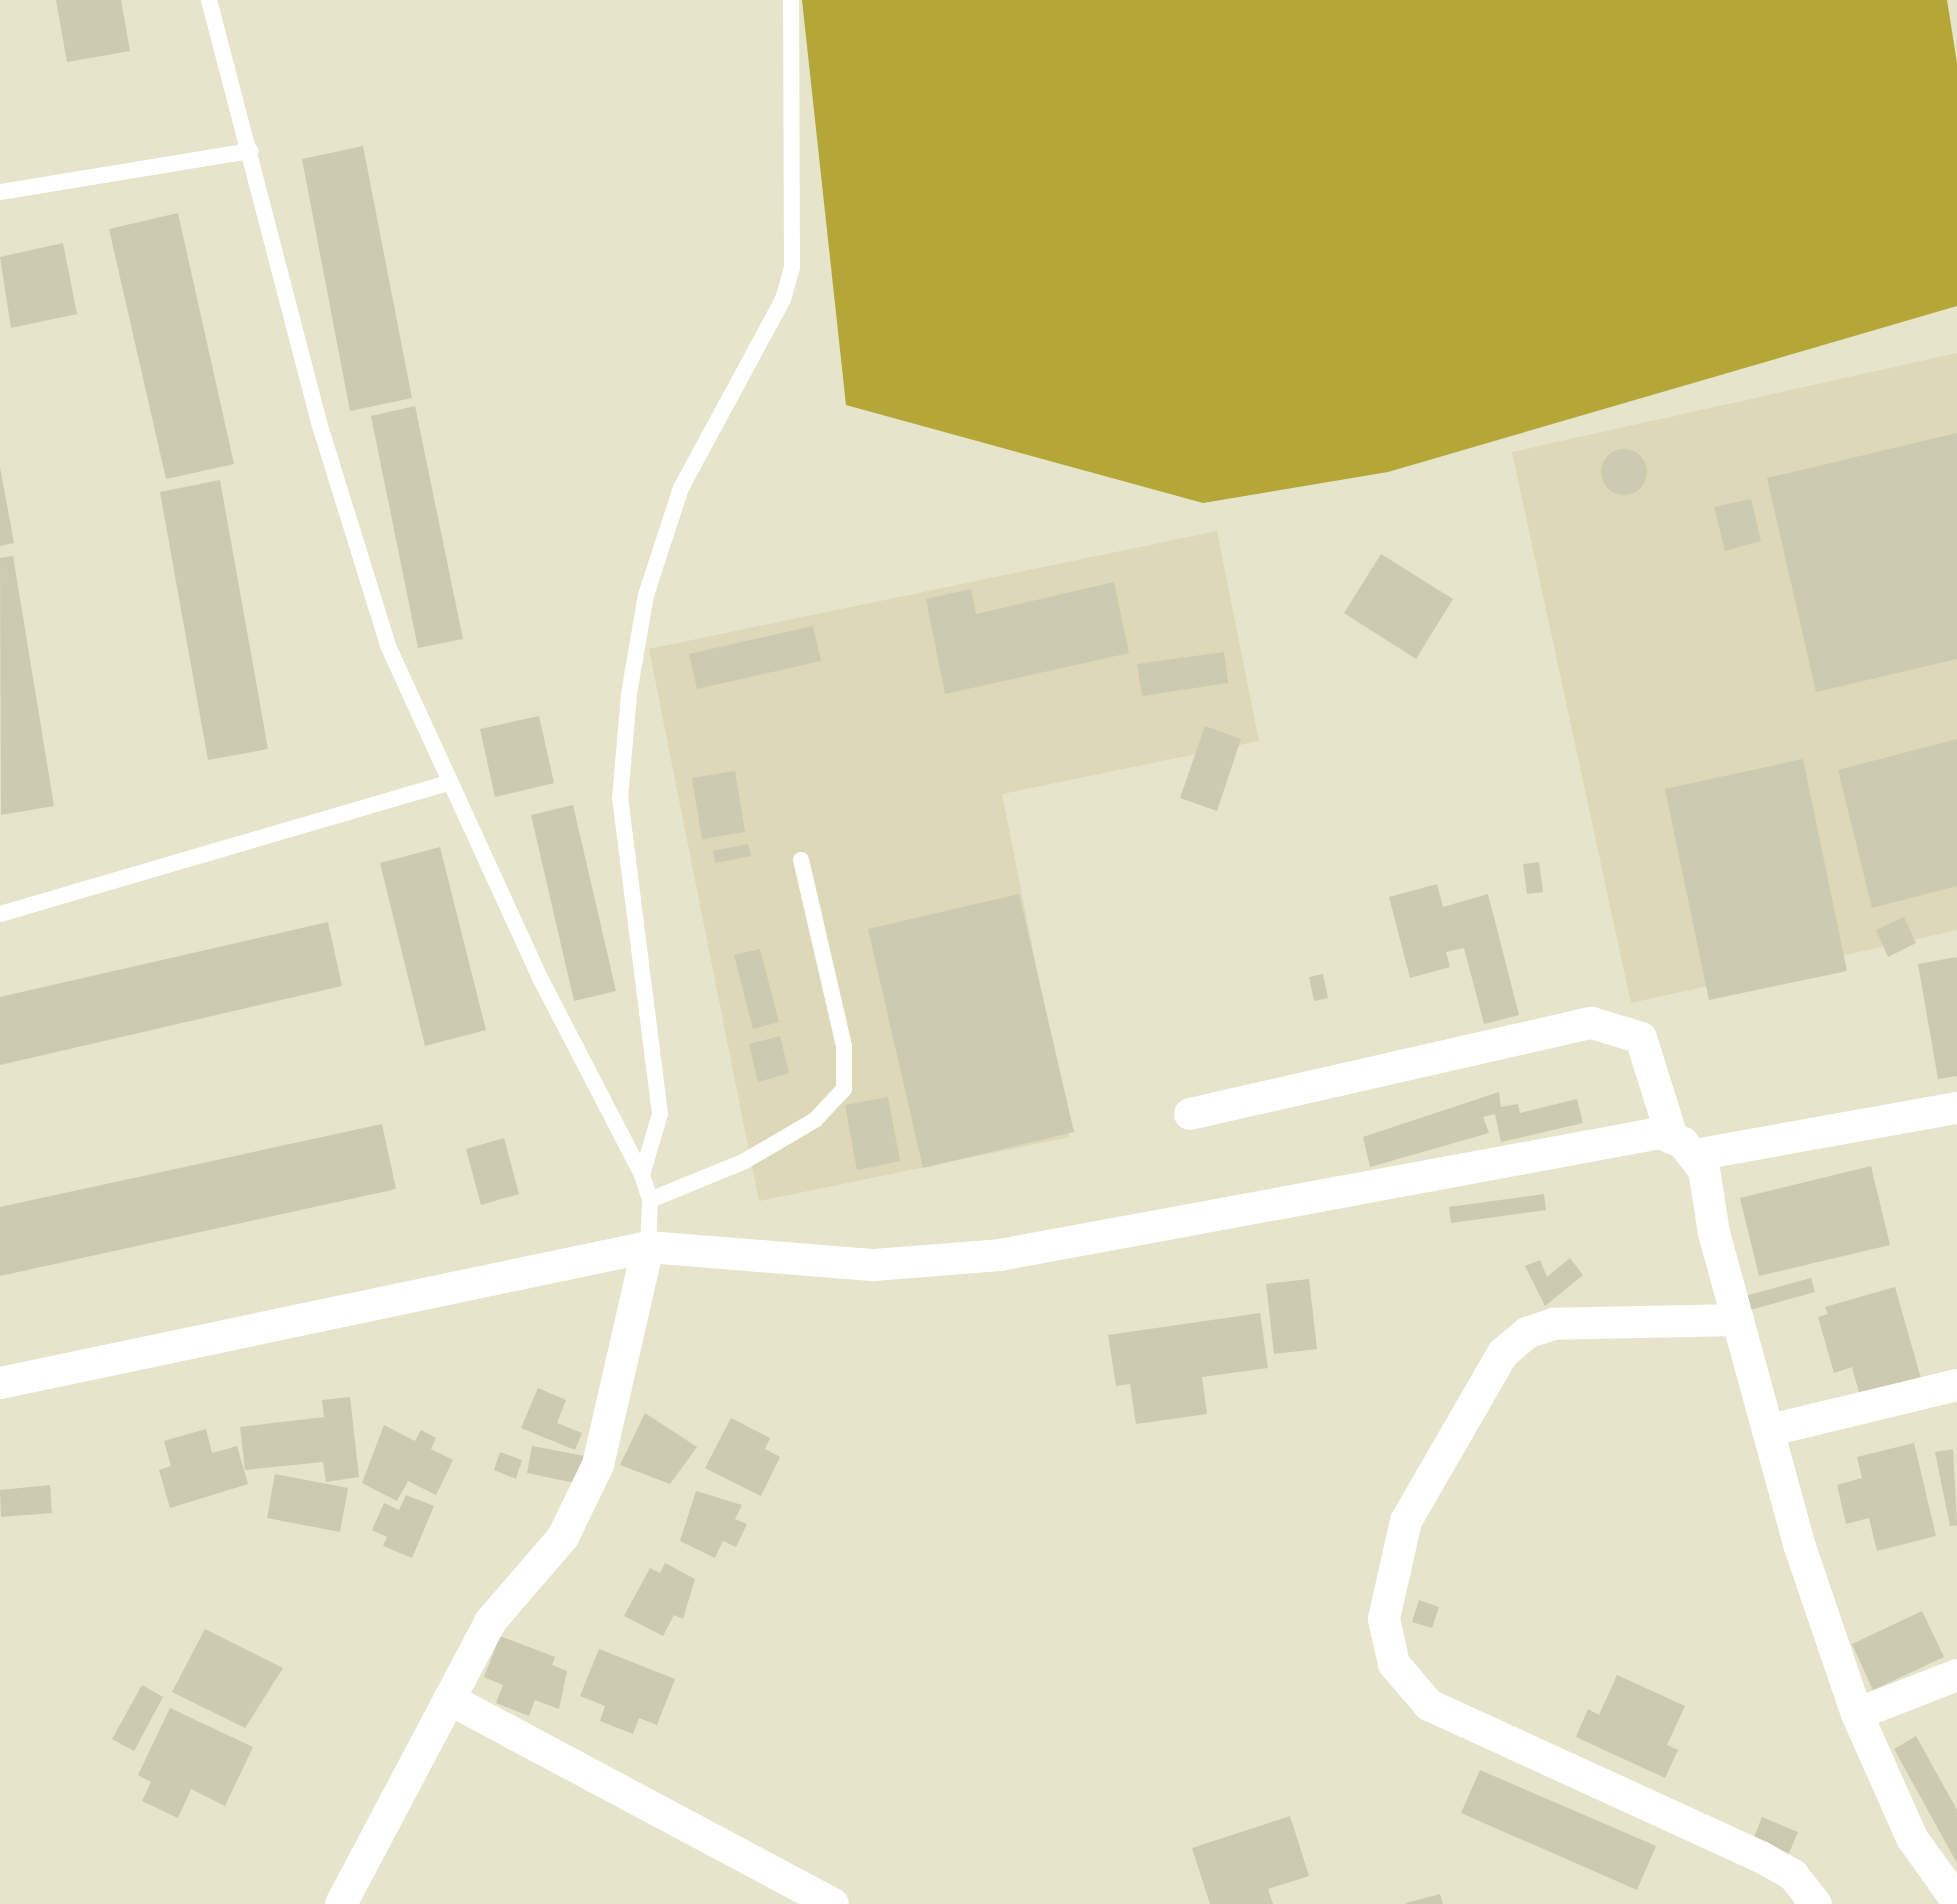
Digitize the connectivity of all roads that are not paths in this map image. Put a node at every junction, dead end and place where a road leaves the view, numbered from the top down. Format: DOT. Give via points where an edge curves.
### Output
graph roads {
  1 [pos="209,0"];
  2 [pos="791,0"];
  3 [pos="251,151"];
  4 [pos="0,192"];
  5 [pos="450,782"];
  6 [pos="801,860"];
  7 [pos="0,914"];
  8 [pos="1957,1108"];
  9 [pos="1190,1114"];
  10 [pos="1683,1146"];
  11 [pos="642,1175"];
  12 [pos="650,1200"];
  13 [pos="648,1247"];
  14 [pos="1738,1320"];
  15 [pos="0,1383"];
  16 [pos="1957,1385"];
  17 [pos="1771,1430"];
  18 [pos="1957,1675"];
  19 [pos="449,1699"];
  20 [pos="1857,1714"];
  21 [pos="1957,1901"];
  22 [pos="823,1902"];
  23 [pos="341,1904"];
  24 [pos="1816,1904"];
  1 -- 3 [label="lane"];
  2 -- 11 [label="lane" via="792,267 783,299 681,488 646,595 629,694 620,799 660,1114"];
  3 -- 4 [label="lane"];
  3 -- 5 [label="lane" via="321,429 389,648"];
  5 -- 7 [label="lane"];
  5 -- 11 [label="lane"];
  6 -- 12 [label="lane" via="844,1046 844,1089 815,1120 755,1155"];
  8 -- 10 [label="street"];
  9 -- 10 [label="street" via="1592,1023 1641,1038"];
  10 -- 13 [label="street" via="1640,1133 1000,1255 874,1265"];
  10 -- 14 [label="street"];
  11 -- 12 [label="lane"];
  12 -- 13 [label="lane"];
  13 -- 15 [label="street"];
  13 -- 19 [label="street" via="598,1465 563,1537 490,1622"];
  14 -- 17 [label="street"];
  14 -- 24 [label="street" via="1554,1324 1527,1333 1503,1353 1412,1509 1384,1619 1394,1664 1429,1705 1761,1857 1793,1875"];
  16 -- 17 [label="street"];
  17 -- 20 [label="street" via="1800,1547"];
  18 -- 20 [label="street"];
  19 -- 22 [label="street"];
  19 -- 23 [label="street"];
  20 -- 21 [label="street" via="1912,1838"];
}
